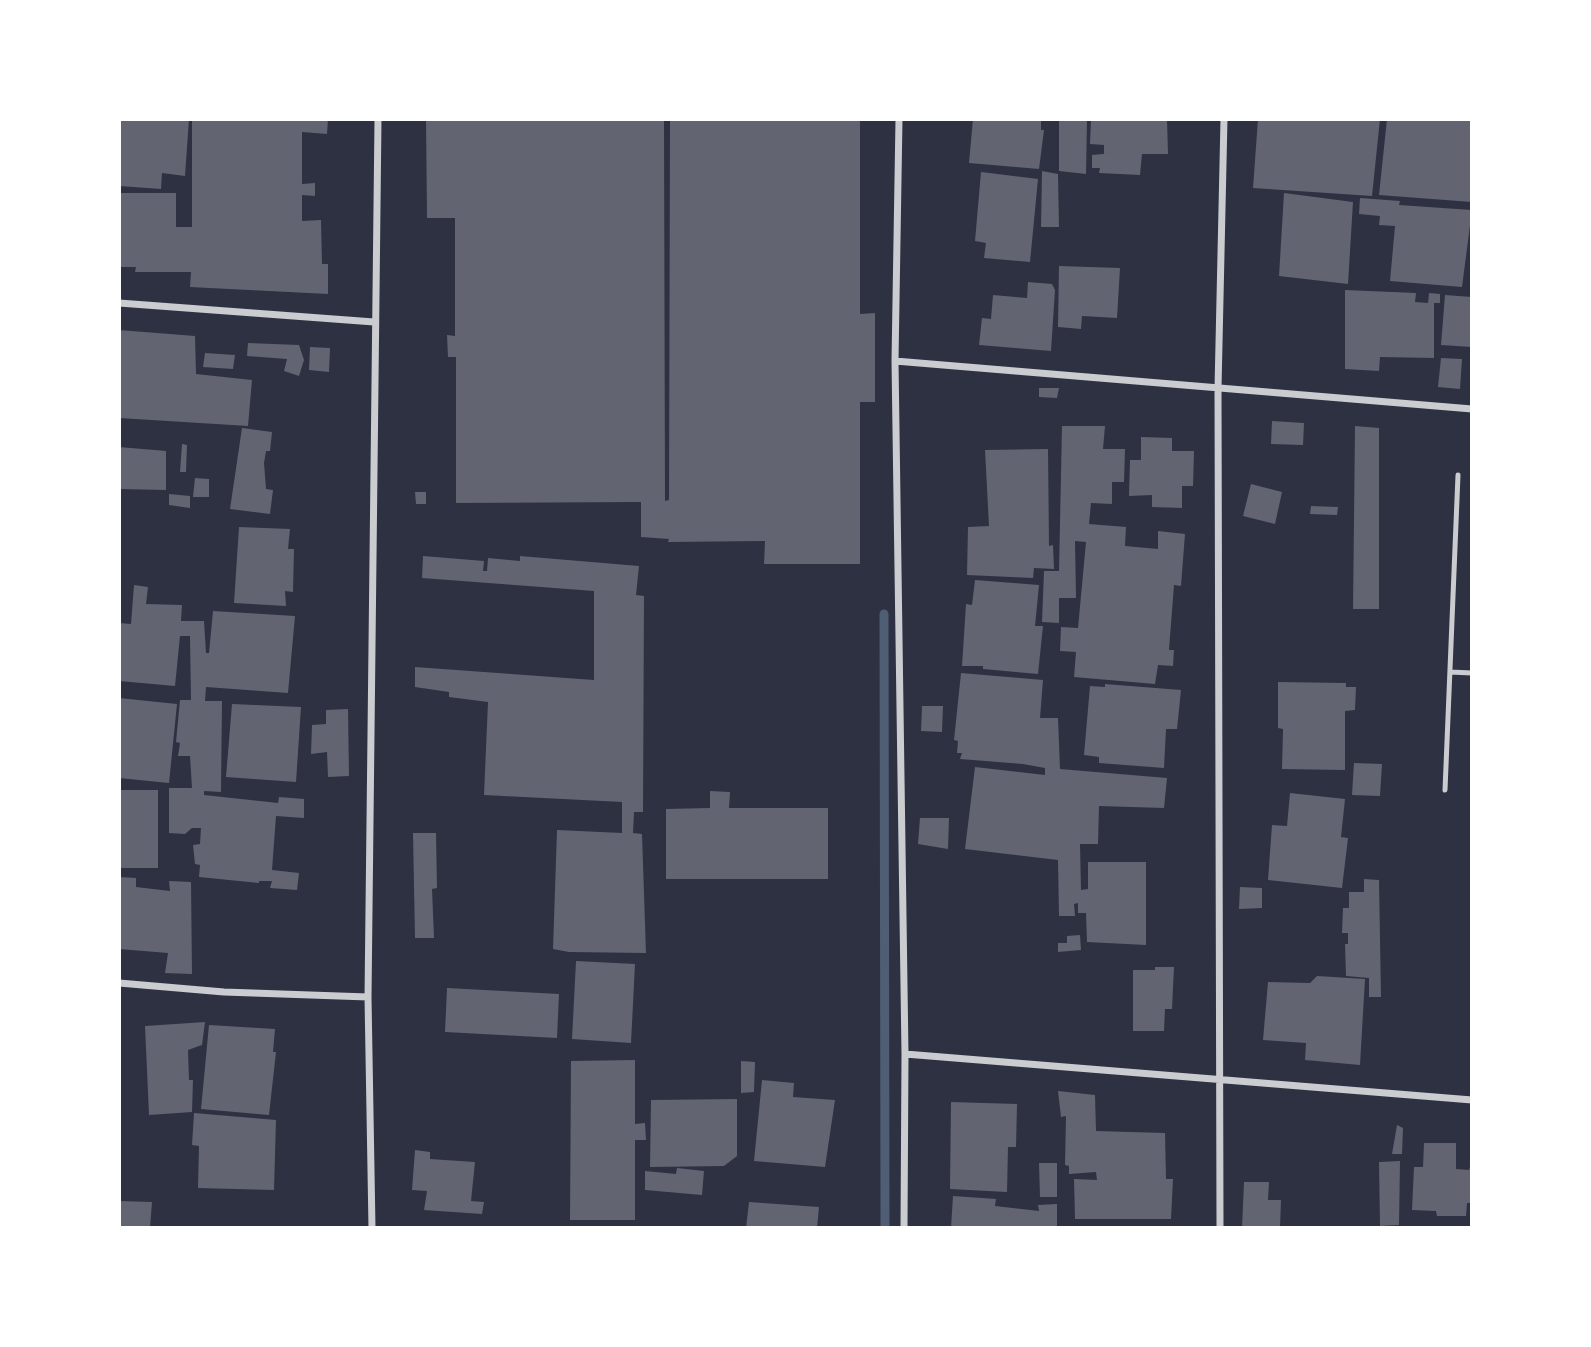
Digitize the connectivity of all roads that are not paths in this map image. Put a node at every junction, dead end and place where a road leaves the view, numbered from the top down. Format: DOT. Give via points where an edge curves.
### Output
graph roads {
  1 [pos="378,119"];
  2 [pos="898,119"];
  3 [pos="1224,119"];
  4 [pos="119,303"];
  5 [pos="374,323"];
  6 [pos="895,361"];
  7 [pos="1218,388"];
  8 [pos="1472,409"];
  9 [pos="1458,475"];
  10 [pos="1450,672"];
  11 [pos="1472,673"];
  12 [pos="1445,790"];
  13 [pos="119,983"];
  14 [pos="368,998"];
  15 [pos="905,1054"];
  16 [pos="1221,1079"];
  17 [pos="1472,1100"];
  18 [pos="372,1228"];
  19 [pos="904,1228"];
  20 [pos="1220,1228"];
  1 -- 5 [label="street"];
  2 -- 6 [label="street"];
  3 -- 7 [label="street"];
  4 -- 5 [label="street"];
  5 -- 14 [label="street"];
  6 -- 7 [label="street"];
  6 -- 15 [label="street"];
  7 -- 8 [label="street"];
  7 -- 16 [label="street"];
  9 -- 10 [label="lane"];
  10 -- 11 [label="lane"];
  10 -- 12 [label="lane"];
  13 -- 14 [label="street"];
  14 -- 18 [label="street"];
  15 -- 16 [label="street"];
  15 -- 19 [label="street"];
  16 -- 17 [label="street"];
  16 -- 20 [label="street"];
}
